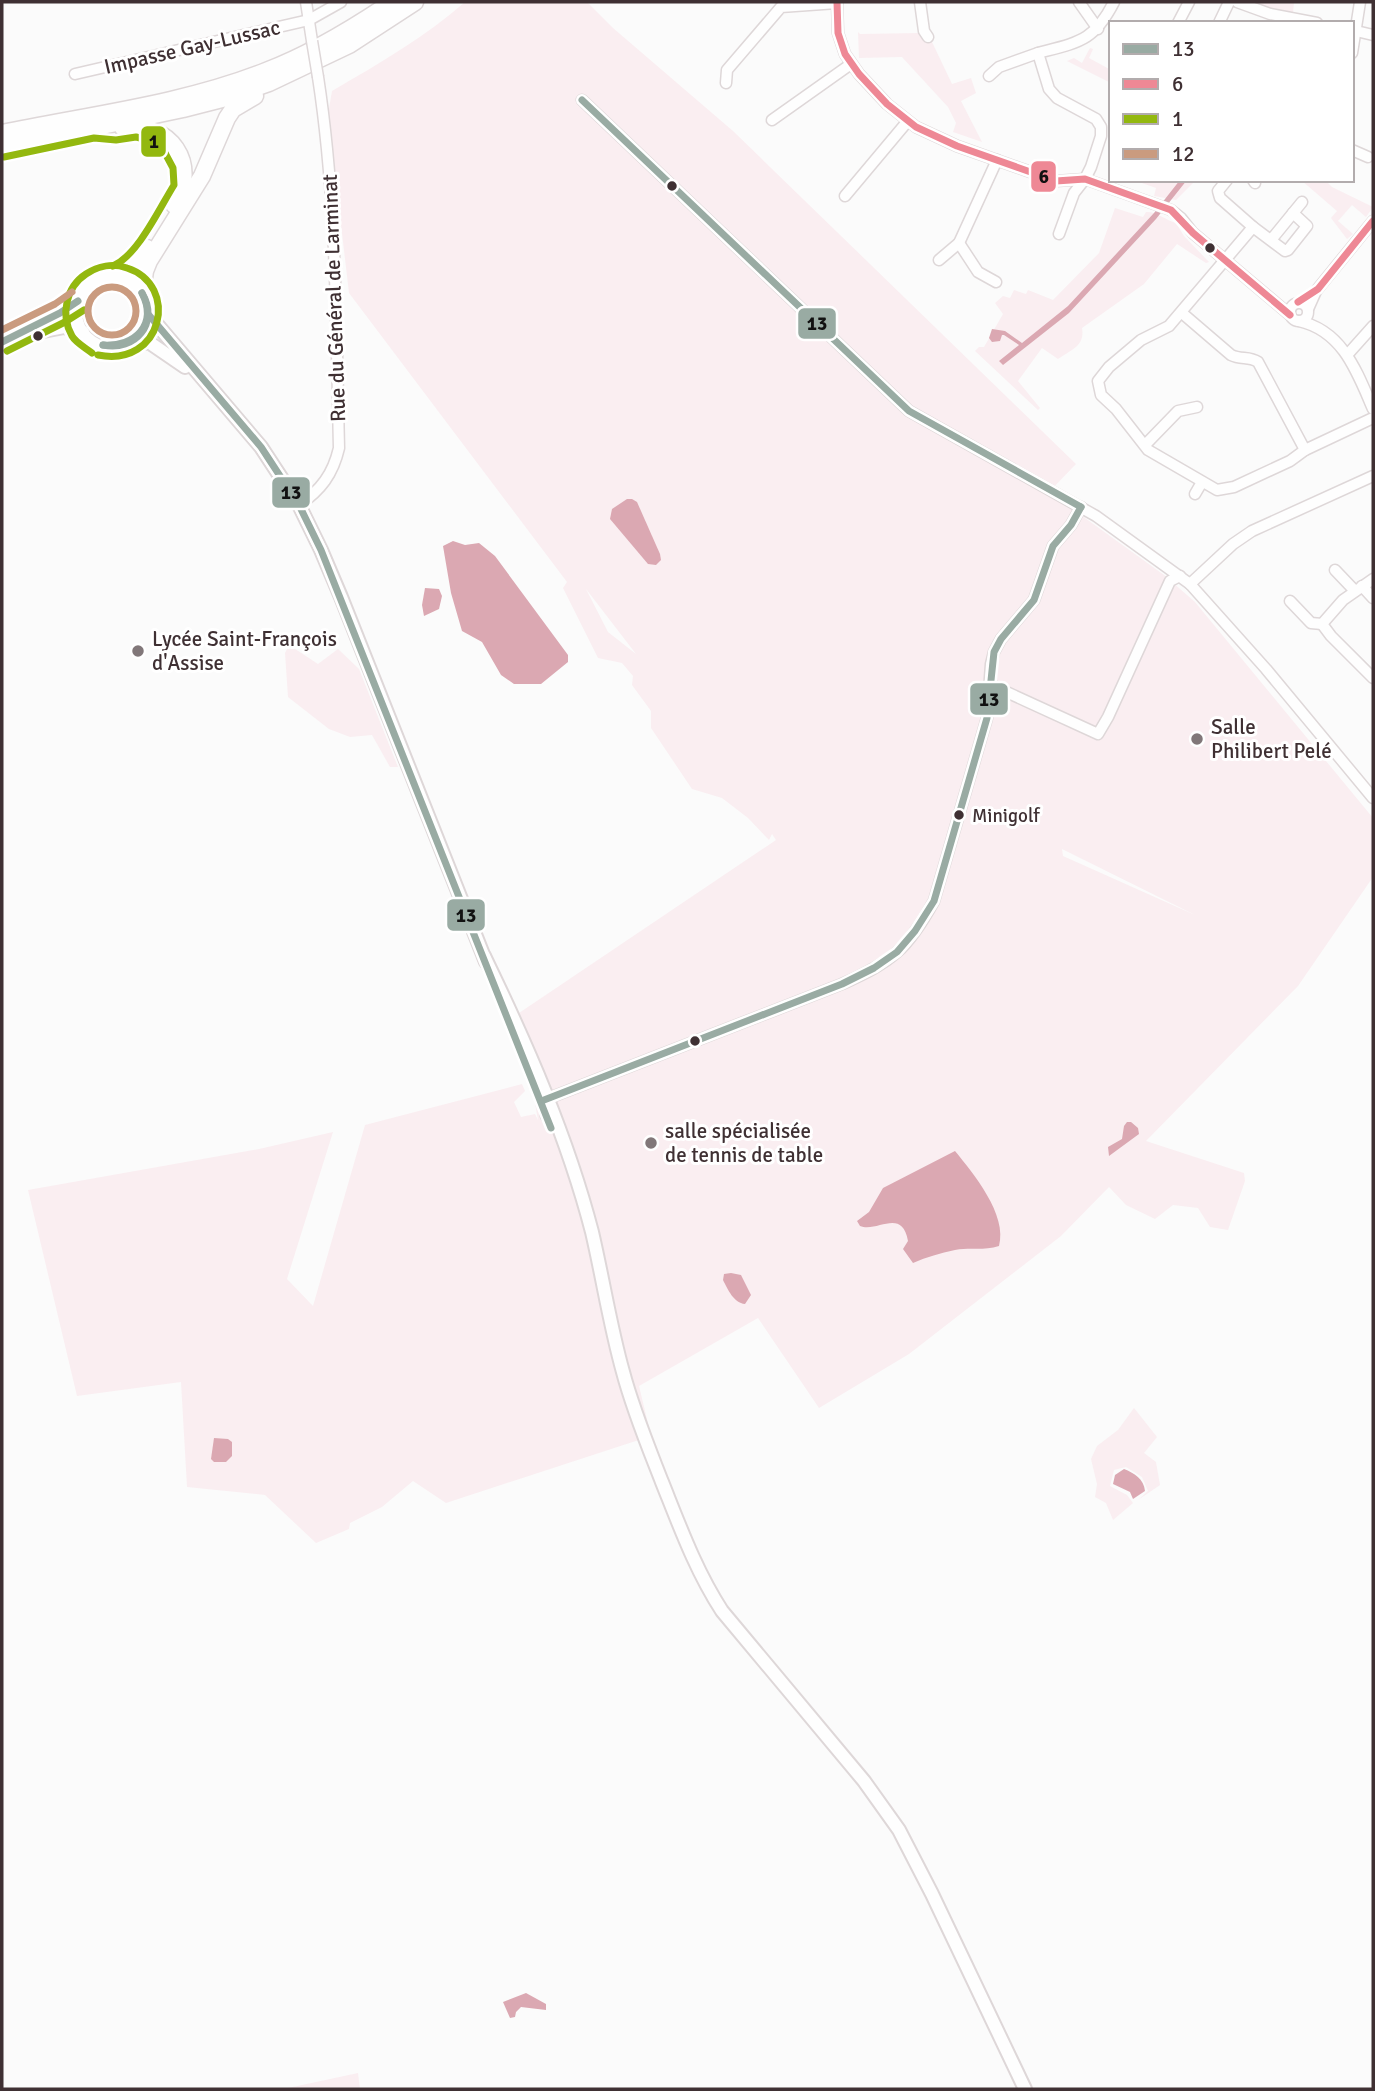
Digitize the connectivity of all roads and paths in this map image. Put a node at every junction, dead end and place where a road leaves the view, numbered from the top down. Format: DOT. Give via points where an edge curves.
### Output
graph roads {
  1 [pos="306,2"];
  2 [pos="341,2"];
  3 [pos="392,2"];
  4 [pos="415,2"];
  5 [pos="837,2"];
  6 [pos="920,2"];
  7 [pos="1079,2"];
  8 [pos="1114,2"];
  9 [pos="1189,2"];
  10 [pos="1229,2"];
  11 [pos="1237,2"];
  12 [pos="1360,2"];
  13 [pos="783,4"];
  14 [pos="309,20"];
  15 [pos="1179,21"];
  16 [pos="1220,21"];
  17 [pos="1307,21"];
  18 [pos="1098,29"];
  19 [pos="1354,30"];
  20 [pos="1373,36"];
  21 [pos="928,37"];
  22 [pos="1038,53"];
  23 [pos="851,64"];
  24 [pos="75,74"];
  25 [pos="989,76"];
  26 [pos="279,79"];
  27 [pos="726,83"];
  28 [pos="582,100"];
  29 [pos="99,120"];
  30 [pos="772,120"];
  31 [pos="907,121"];
  32 [pos="2,125"];
  33 [pos="2,133"];
  34 [pos="2,148"];
  35 [pos="1354,151"];
  36 [pos="1368,157"];
  37 [pos="997,160"];
  38 [pos="1085,179"];
  39 [pos="1225,182"];
  40 [pos="845,196"];
  41 [pos="1302,202"];
  42 [pos="1293,213"];
  43 [pos="1373,221"];
  44 [pos="1253,227"];
  45 [pos="1059,234"];
  46 [pos="1271,240"];
  47 [pos="959,243"];
  48 [pos="1226,259"];
  49 [pos="939,260"];
  50 [pos="117,276"];
  51 [pos="996,282"];
  52 [pos="142,292"];
  53 [pos="78,301"];
  54 [pos="1276,302"];
  55 [pos="1302,306"];
  56 [pos="1182,313"];
  57 [pos="148,314"];
  58 [pos="1290,315"];
  59 [pos="1299,321"];
  60 [pos="1373,326"];
  61 [pos="1317,327"];
  62 [pos="83,332"];
  63 [pos="5,340"];
  64 [pos="133,341"];
  65 [pos="1348,354"];
  66 [pos="214,393"];
  67 [pos="1197,407"];
  68 [pos="1373,409"];
  69 [pos="1373,418"];
  70 [pos="1145,445"];
  71 [pos="1305,450"];
  72 [pos="1373,475"];
  73 [pos="1202,482"];
  74 [pos="1195,494"];
  75 [pos="299,505"];
  76 [pos="1081,508"];
  77 [pos="1335,570"];
  78 [pos="1180,576"];
  79 [pos="1373,579"];
  80 [pos="1190,584"];
  81 [pos="1359,588"];
  82 [pos="1373,598"];
  83 [pos="1290,601"];
  84 [pos="1322,624"];
  85 [pos="1373,678"];
  86 [pos="989,684"];
  87 [pos="1373,798"];
  88 [pos="484,956"];
  89 [pos="519,1048"];
  90 [pos="546,1099"];
  91 [pos="547,1116"];
  92 [pos="584,1206"];
  93 [pos="1025,2089"];
  1 -- 14 [label="street, Rue du Général de Larminat"];
  2 -- 14 [label="street, Impasse Gay-Lussac"];
  3 -- 29 [label="highway" via="341,35 267,71"];
  4 -- 26 [label="highway" via="348,45"];
  5 -- 13 [label="street"];
  5 -- 23 [label="street" via="838,33"];
  6 -- 21 [label="street"];
  7 -- 18 [label="street"];
  8 -- 18 [label="street"];
  9 -- 15 [label="street"];
  10 -- 16 [label="street"];
  11 -- 17 [label="street"];
  12 -- 19 [label="street"];
  13 -- 27 [label="street" via="727,70"];
  14 -- 24 [label="street, Impasse Gay-Lussac"];
  14 -- 75 [label="street, Rue du Général de Larminat, bridge" via="329,159 339,448 328,479"];
  18 -- 22 [label="street" via="1088,37"];
  19 -- 20 [label="street"];
  22 -- 25 [label="street" via="999,67"];
  22 -- 38 [label="street" via="1049,89 1096,119 1101,127"];
  23 -- 30 [label="street"];
  23 -- 31 [label="street"];
  26 -- 29 [label="highway" via="226,98"];
  26 -- 52 [label="highway" via="268,91 246,99 227,118 202,176 149,261"];
  28 -- 76 [label="street" via="909,411"];
  29 -- 32 [label="highway" via="80,110"];
  29 -- 33 [label="highway"];
  29 -- 34 [label="highway"];
  29 -- 50 [label="highway" via="113,130 136,126 161,135 180,153 185,177 180,197 141,257"];
  31 -- 37 [label="street"];
  31 -- 40 [label="street"];
  35 -- 36 [label="street"];
  37 -- 38 [label="street" via="1055,181"];
  37 -- 47 [label="street"];
  38 -- 45 [label="street" via="1074,193"];
  38 -- 48 [label="street" via="1162,207"];
  39 -- 44 [label="street" via="1218,191 1220,198"];
  41 -- 42 [label="street"];
  42 -- 46 [label="street"];
  42 -- 46 [label="street" via="1307,226 1284,251"];
  43 -- 55 [label="street"];
  44 -- 46 [label="street"];
  44 -- 48 [label="street"];
  47 -- 49 [label="street"];
  47 -- 51 [label="street" via="978,272"];
  48 -- 54 [label="street"];
  48 -- 56 [label="street"];
  50 -- 52 [label="street"];
  50 -- 53 [label="street" via="96,280"];
  52 -- 57 [label="street"];
  53 -- 62 [label="street" via="76,312"];
  53 -- 63 [label="street"];
  54 -- 55 [label="street"];
  54 -- 58 [label="street"];
  55 -- 58 [label="street" via="1290,309"];
  55 -- 59 [label="street" via="1305,319"];
  55 -- 61 [label="street"];
  56 -- 70 [label="street" via="1163,331 1141,340 1098,381 1101,395"];
  56 -- 71 [label="street" via="1231,355 1258,362"];
  57 -- 64 [label="street"];
  57 -- 66 [label="street"];
  58 -- 59 [label="street"];
  59 -- 61 [label="street"];
  60 -- 65 [label="street"];
  61 -- 65 [label="street"];
  62 -- 63 [label="street" via="64,327"];
  62 -- 64 [label="street" via="108,347"];
  64 -- 66 [label="street" via="150,343 168,354"];
  65 -- 68 [label="street"];
  66 -- 75 [label="street" via="261,447"];
  67 -- 70 [label="street" via="1178,411"];
  69 -- 71 [label="street"];
  70 -- 73 [label="street"];
  71 -- 73 [label="street" via="1225,490"];
  72 -- 80 [label="street" via="1252,531"];
  73 -- 74 [label="street"];
  75 -- 88 [label="street" via="341,597"];
  76 -- 78 [label="street"];
  76 -- 86 [label="street" via="1053,546 1034,600 1001,639"];
  77 -- 81 [label="street"];
  78 -- 80 [label="street"];
  78 -- 86 [label="street" via="1171,580 1098,734"];
  79 -- 81 [label="street"];
  80 -- 87 [label="street"];
  81 -- 82 [label="street"];
  81 -- 84 [label="street"];
  83 -- 84 [label="street" via="1311,623"];
  84 -- 85 [label="street"];
  86 -- 90 [label="street" via="988,718 934,901 900,951 879,967 842,984"];
  88 -- 89 [label="street"];
  88 -- 90 [label="street"];
  89 -- 90 [label="street"];
  89 -- 91 [label="street"];
  90 -- 91 [label="street"];
  90 -- 92 [label="street"];
  91 -- 92 [label="street"];
  92 -- 93 [label="street" via="622,1371 706,1586 899,1830"];
}
